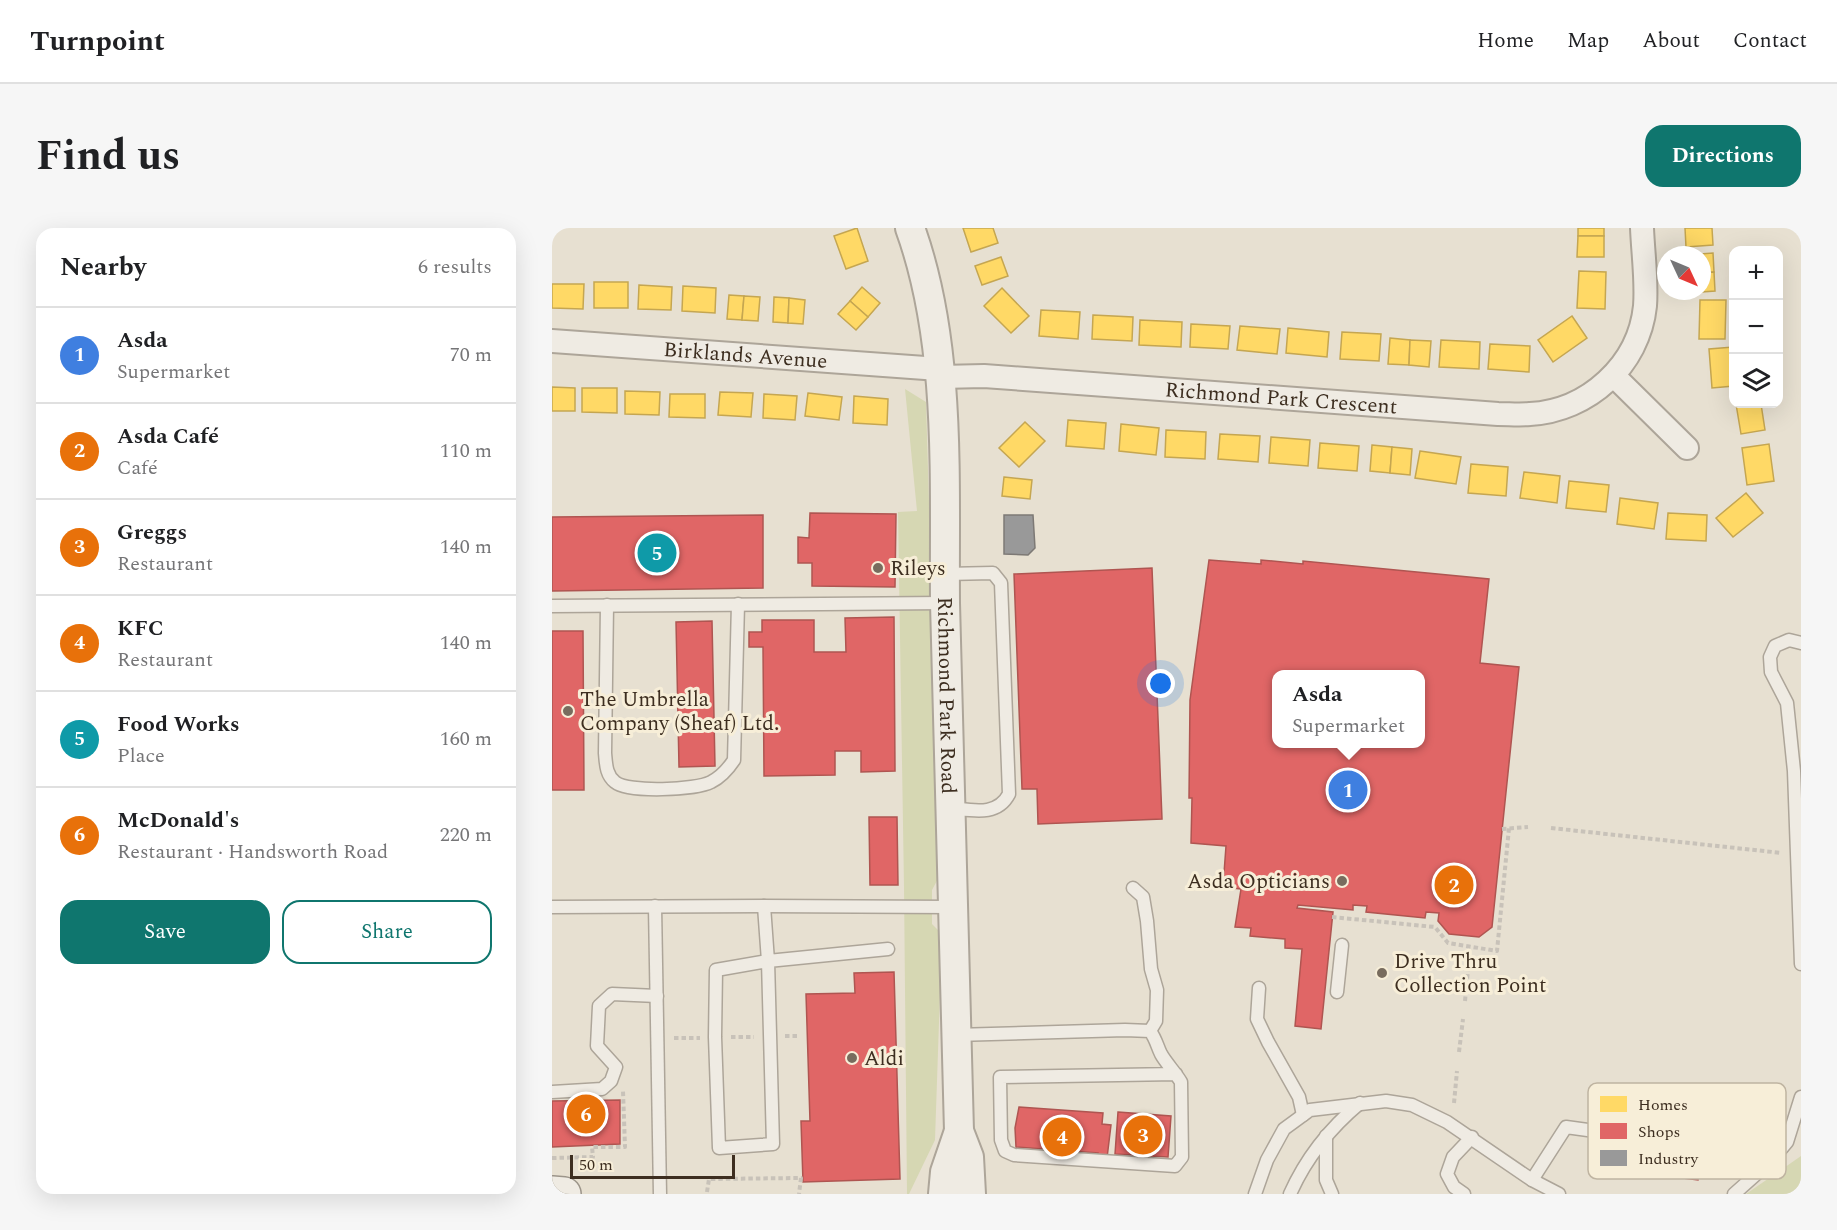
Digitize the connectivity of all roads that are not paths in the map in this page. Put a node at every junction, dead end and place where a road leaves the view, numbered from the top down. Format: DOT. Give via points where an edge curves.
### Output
graph roads {
  1 [pos="910,228"];
  2 [pos="1642,228"];
  3 [pos="552,341"];
  4 [pos="939,373"];
  5 [pos="1614,376"];
  6 [pos="1687,448"];
  7 [pos="945,574"];
  8 [pos="945,603"];
  9 [pos="738,604"];
  10 [pos="607,605"];
  11 [pos="552,606"];
  12 [pos="1801,643"];
  13 [pos="950,808"];
  14 [pos="1133,888"];
  15 [pos="655,906"];
  16 [pos="764,906"];
  17 [pos="951,907"];
  18 [pos="552,908"];
  19 [pos="1342,945"];
  20 [pos="888,949"];
  21 [pos="768,961"];
  22 [pos="1801,964"];
  23 [pos="1259,988"];
  24 [pos="1337,992"];
  25 [pos="657,996"];
  26 [pos="1150,1031"];
  27 [pos="955,1035"];
  28 [pos="1176,1074"];
  29 [pos="552,1092"];
  30 [pos="1801,1097"];
  31 [pos="1361,1102"];
  32 [pos="1303,1115"];
  33 [pos="1588,1130"];
  34 [pos="958,1131"];
  35 [pos="1326,1134"];
  36 [pos="1472,1137"];
  37 [pos="1786,1143"];
  38 [pos="1751,1179"];
  39 [pos="1532,1180"];
  40 [pos="552,1193"];
  41 [pos="564,1194"];
  42 [pos="660,1194"];
  43 [pos="943,1194"];
  44 [pos="970,1194"];
  45 [pos="1255,1194"];
  46 [pos="1290,1194"];
  47 [pos="1332,1194"];
  48 [pos="1464,1194"];
  49 [pos="1559,1194"];
  50 [pos="1734,1194"];
  1 -- 4 [label="street, Richmond Park Road" via="929,297"];
  2 -- 5 [label="street, Richmond Park Crescent" via="1645,306 1639,335"];
  3 -- 4 [label="street, Birklands Avenue"];
  4 -- 5 [label="street, Richmond Park Crescent" via="1532,414 1590,395"];
  4 -- 7 [label="street, Richmond Park Road" via="945,436"];
  5 -- 6 [label="street"];
  7 -- 8 [label="street, Richmond Park Road"];
  7 -- 13 [label="lane" via="993,573 1001,584 1009,794 1004,804 994,808"];
  8 -- 9 [label="lane"];
  8 -- 13 [label="street, Richmond Park Road"];
  9 -- 10 [label="lane"];
  9 -- 10 [label="lane" via="734,760 727,771 710,783 676,789 628,788 615,783 606,771"];
  10 -- 11 [label="lane"];
  12 -- 22 [label="lane" via="1789,640 1775,646 1770,657 1771,672 1787,704 1794,771"];
  13 -- 17 [label="street, Richmond Park Road"];
  14 -- 26 [label="lane" via="1143,897 1157,990 1156,1021"];
  15 -- 16 [label="lane"];
  15 -- 18 [label="lane"];
  15 -- 25 [label="lane"];
  16 -- 17 [label="lane"];
  16 -- 21 [label="lane"];
  17 -- 27 [label="street, Richmond Park Road"];
  19 -- 24 [label="lane"];
  20 -- 21 [label="lane"];
  21 -- 21 [label="lane" via="716,970 719,1148 773,1144"];
  23 -- 32 [label="lane" via="1257,1019 1299,1097"];
  25 -- 29 [label="lane" via="612,994 599,1006 597,1046 616,1067 611,1081 602,1089"];
  25 -- 42 [label="lane"];
  26 -- 27 [label="lane"];
  26 -- 28 [label="lane"];
  27 -- 34 [label="street, Richmond Park Road"];
  28 -- 28 [label="lane" via="1000,1077 1001,1140 1005,1151 1014,1155 1174,1166 1182,1157 1181,1082"];
  30 -- 37 [label="lane"];
  31 -- 32 [label="lane" via="1310,1110"];
  31 -- 35 [label="lane"];
  31 -- 36 [label="lane" via="1412,1106"];
  32 -- 45 [label="lane" via="1284,1129"];
  33 -- 39 [label="lane" via="1566,1127"];
  34 -- 43 [label="street, Richmond Park Road" via="945,1172"];
  34 -- 44 [label="street, Richmond Park Road" via="969,1157"];
  35 -- 46 [label="lane"];
  35 -- 47 [label="lane" via="1326,1180"];
  36 -- 39 [label="lane"];
  36 -- 48 [label="lane" via="1453,1157 1447,1174 1454,1187"];
  38 -- 50 [label="lane"];
  39 -- 49 [label="lane"];
  40 -- 41 [label="main road"];
}
